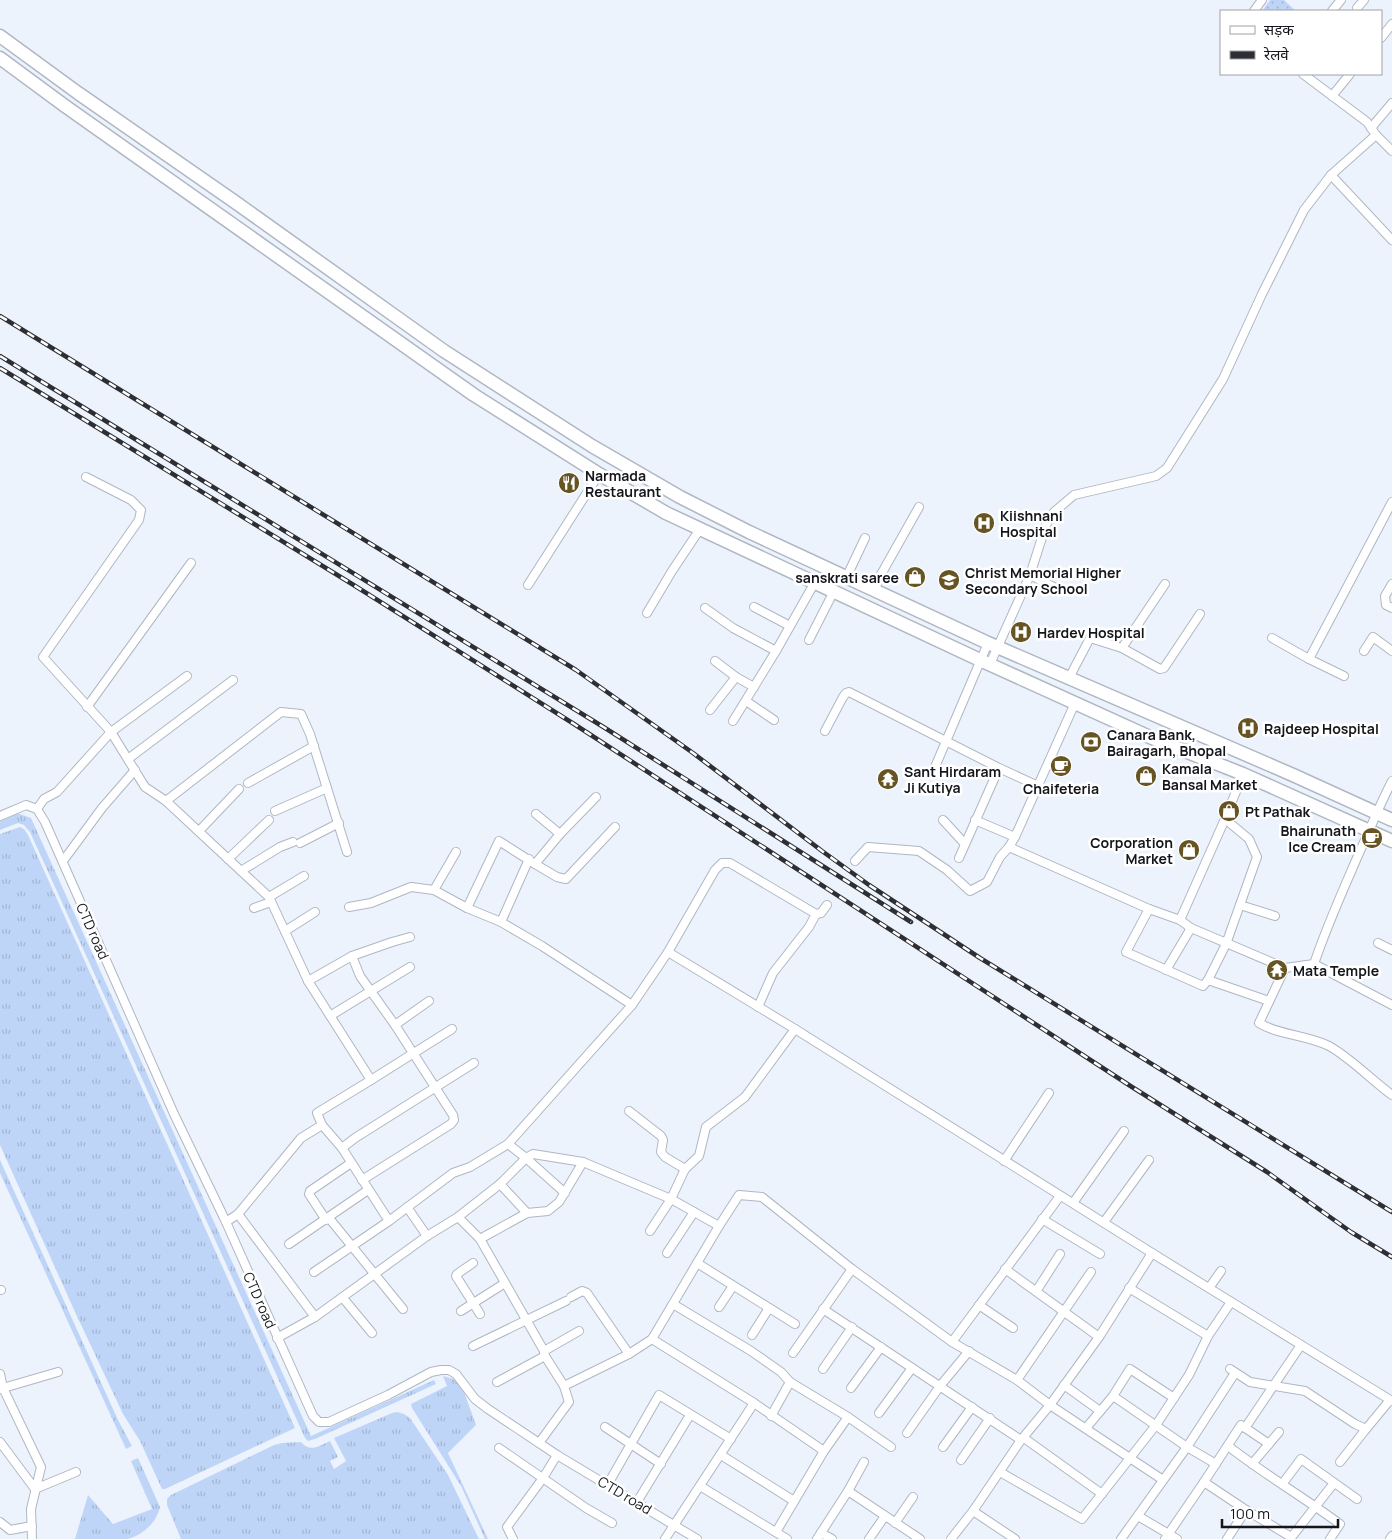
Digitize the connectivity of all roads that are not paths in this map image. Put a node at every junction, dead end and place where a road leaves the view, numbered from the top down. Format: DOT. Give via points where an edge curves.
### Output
graph roads {
  1 [pos="1341,0"];
  2 [pos="1364,0"];
  3 [pos="1357,8"];
  4 [pos="1333,10"];
  5 [pos="1392,24"];
  6 [pos="0,36"];
  7 [pos="1382,37"];
  8 [pos="15,48"];
  9 [pos="2,60"];
  10 [pos="1304,75"];
  11 [pos="1349,75"];
  12 [pos="1332,96"];
  13 [pos="1392,103"];
  14 [pos="1371,128"];
  15 [pos="1376,135"];
  16 [pos="1392,151"];
  17 [pos="1331,175"];
  18 [pos="1392,240"];
  19 [pos="599,474"];
  20 [pos="86,477"];
  21 [pos="1392,502"];
  22 [pos="919,507"];
  23 [pos="700,529"];
  24 [pos="865,538"];
  25 [pos="191,563"];
  26 [pos="1030,575"];
  27 [pos="847,576"];
  28 [pos="815,582"];
  29 [pos="1165,584"];
  30 [pos="1392,584"];
  31 [pos="528,585"];
  32 [pos="875,590"];
  33 [pos="834,591"];
  34 [pos="1062,591"];
  35 [pos="754,607"];
  36 [pos="705,608"];
  37 [pos="1392,608"];
  38 [pos="647,613"];
  39 [pos="1200,614"];
  40 [pos="790,626"];
  41 [pos="1272,638"];
  42 [pos="809,640"];
  43 [pos="993,645"];
  44 [pos="1122,648"];
  45 [pos="776,651"];
  46 [pos="1364,651"];
  47 [pos="1392,651"];
  48 [pos="1309,659"];
  49 [pos="715,661"];
  50 [pos="985,662"];
  51 [pos="187,676"];
  52 [pos="1344,676"];
  53 [pos="736,677"];
  54 [pos="1069,678"];
  55 [pos="233,680"];
  56 [pos="754,687"];
  57 [pos="746,702"];
  58 [pos="1075,703"];
  59 [pos="87,707"];
  60 [pos="710,710"];
  61 [pos="774,720"];
  62 [pos="733,721"];
  63 [pos="825,731"];
  64 [pos="111,732"];
  65 [pos="947,741"];
  66 [pos="314,746"];
  67 [pos="128,760"];
  68 [pos="935,767"];
  69 [pos="999,768"];
  70 [pos="135,770"];
  71 [pos="1243,774"];
  72 [pos="1392,781"];
  73 [pos="248,783"];
  74 [pos="1038,786"];
  75 [pos="327,788"];
  76 [pos="239,789"];
  77 [pos="596,797"];
  78 [pos="166,801"];
  79 [pos="37,809"];
  80 [pos="275,810"];
  81 [pos="1376,813"];
  82 [pos="536,814"];
  83 [pos="0,816"];
  84 [pos="1225,819"];
  85 [pos="269,820"];
  86 [pos="943,820"];
  87 [pos="975,820"];
  88 [pos="1392,820"];
  89 [pos="339,823"];
  90 [pos="615,827"];
  91 [pos="1369,831"];
  92 [pos="199,832"];
  93 [pos="560,834"];
  94 [pos="1015,837"];
  95 [pos="1392,841"];
  96 [pos="965,844"];
  97 [pos="1009,848"];
  98 [pos="347,852"];
  99 [pos="456,852"];
  100 [pos="959,858"];
  101 [pos="228,859"];
  102 [pos="62,861"];
  103 [pos="532,861"];
  104 [pos="855,861"];
  105 [pos="241,871"];
  106 [pos="304,876"];
  107 [pos="434,890"];
  108 [pos="270,899"];
  109 [pos="827,905"];
  110 [pos="1240,905"];
  111 [pos="348,907"];
  112 [pos="254,908"];
  113 [pos="468,908"];
  114 [pos="1149,909"];
  115 [pos="315,912"];
  116 [pos="816,914"];
  117 [pos="1275,916"];
  118 [pos="1180,920"];
  119 [pos="501,922"];
  120 [pos="1191,928"];
  121 [pos="285,932"];
  122 [pos="410,937"];
  123 [pos="1378,943"];
  124 [pos="1226,944"];
  125 [pos="1392,950"];
  126 [pos="668,952"];
  127 [pos="352,956"];
  128 [pos="1314,964"];
  129 [pos="410,967"];
  130 [pos="1285,968"];
  131 [pos="1166,970"];
  132 [pos="1208,980"];
  133 [pos="308,981"];
  134 [pos="371,992"];
  135 [pos="429,1001"];
  136 [pos="1269,1001"];
  137 [pos="632,1005"];
  138 [pos="1392,1005"];
  139 [pos="758,1006"];
  140 [pos="330,1016"];
  141 [pos="395,1024"];
  142 [pos="452,1029"];
  143 [pos="795,1030"];
  144 [pos="414,1054"];
  145 [pos="474,1063"];
  146 [pos="371,1080"];
  147 [pos="436,1088"];
  148 [pos="1049,1093"];
  149 [pos="1392,1096"];
  150 [pos="629,1111"];
  151 [pos="322,1124"];
  152 [pos="1124,1131"];
  153 [pos="508,1144"];
  154 [pos="342,1148"];
  155 [pos="526,1158"];
  156 [pos="1149,1160"];
  157 [pos="1004,1161"];
  158 [pos="583,1162"];
  159 [pos="351,1163"];
  160 [pos="685,1169"];
  161 [pos="362,1180"];
  162 [pos="500,1184"];
  163 [pos="368,1190"];
  164 [pos="565,1193"];
  165 [pos="1060,1196"];
  166 [pos="671,1199"];
  167 [pos="1073,1203"];
  168 [pos="407,1207"];
  169 [pos="694,1212"];
  170 [pos="238,1214"];
  171 [pos="528,1214"];
  172 [pos="458,1217"];
  173 [pos="327,1219"];
  174 [pos="1042,1219"];
  175 [pos="389,1221"];
  176 [pos="226,1222"];
  177 [pos="1104,1222"];
  178 [pos="718,1226"];
  179 [pos="650,1231"];
  180 [pos="427,1236"];
  181 [pos="480,1240"];
  182 [pos="289,1244"];
  183 [pos="352,1246"];
  184 [pos="667,1253"];
  185 [pos="1060,1254"];
  186 [pos="1100,1254"];
  187 [pos="1152,1254"];
  188 [pos="473,1263"];
  189 [pos="697,1263"];
  190 [pos="852,1269"];
  191 [pos="1005,1269"];
  192 [pos="1221,1271"];
  193 [pos="314,1272"];
  194 [pos="1091,1272"];
  195 [pos="374,1274"];
  196 [pos="505,1283"];
  197 [pos="733,1286"];
  198 [pos="1130,1288"];
  199 [pos="1209,1288"];
  200 [pos="1036,1290"];
  201 [pos="343,1298"];
  202 [pos="1231,1302"];
  203 [pos="473,1303"];
  204 [pos="673,1304"];
  205 [pos="979,1304"];
  206 [pos="719,1307"];
  207 [pos="768,1308"];
  208 [pos="403,1309"];
  209 [pos="823,1309"];
  210 [pos="461,1311"];
  211 [pos="1064,1313"];
  212 [pos="480,1314"];
  213 [pos="315,1317"];
  214 [pos="526,1320"];
  215 [pos="795,1324"];
  216 [pos="852,1327"];
  217 [pos="1013,1328"];
  218 [pos="579,1331"];
  219 [pos="372,1333"];
  220 [pos="752,1335"];
  221 [pos="1208,1336"];
  222 [pos="1099,1337"];
  223 [pos="277,1338"];
  224 [pos="652,1339"];
  225 [pos="952,1342"];
  226 [pos="1301,1345"];
  227 [pos="473,1346"];
  228 [pos="881,1347"];
  229 [pos="969,1351"];
  230 [pos="545,1353"];
  231 [pos="793,1353"];
  232 [pos="630,1354"];
  233 [pos="912,1368"];
  234 [pos="823,1369"];
  235 [pos="58,1372"];
  236 [pos="0,1374"];
  237 [pos="1017,1380"];
  238 [pos="497,1382"];
  239 [pos="790,1382"];
  240 [pos="1064,1384"];
  241 [pos="1275,1385"];
  242 [pos="564,1386"];
  243 [pos="940,1386"];
  244 [pos="2,1388"];
  245 [pos="851,1388"];
  246 [pos="1113,1396"];
  247 [pos="1174,1398"];
  248 [pos="1391,1401"];
  249 [pos="754,1403"];
  250 [pos="1050,1405"];
  251 [pos="972,1407"];
  252 [pos="1100,1411"];
  253 [pos="879,1412"];
  254 [pos="690,1415"];
  255 [pos="771,1416"];
  256 [pos="848,1416"];
  257 [pos="990,1418"];
  258 [pos="1156,1425"];
  259 [pos="605,1427"];
  260 [pos="1086,1428"];
  261 [pos="1245,1428"];
  262 [pos="1366,1429"];
  263 [pos="1279,1432"];
  264 [pos="907,1433"];
  265 [pos="731,1439"];
  266 [pos="1023,1439"];
  267 [pos="0,1442"];
  268 [pos="539,1443"];
  269 [pos="1269,1444"];
  270 [pos="631,1445"];
  271 [pos="1228,1446"];
  272 [pos="891,1447"];
  273 [pos="943,1447"];
  274 [pos="1187,1447"];
  275 [pos="499,1448"];
  276 [pos="824,1450"];
  277 [pos="557,1455"];
  278 [pos="721,1455"];
  279 [pos="1129,1457"];
  280 [pos="961,1460"];
  281 [pos="864,1462"];
  282 [pos="1340,1462"];
  283 [pos="661,1464"];
  284 [pos="1216,1464"];
  285 [pos="1252,1464"];
  286 [pos="76,1472"];
  287 [pos="1000,1472"];
  288 [pos="543,1478"];
  289 [pos="1163,1480"];
  290 [pos="1204,1482"];
  291 [pos="1334,1483"];
  292 [pos="608,1484"];
  293 [pos="1283,1484"];
  294 [pos="700,1486"];
  295 [pos="35,1488"];
  296 [pos="848,1491"];
  297 [pos="1102,1494"];
  298 [pos="913,1497"];
  299 [pos="1357,1499"];
  300 [pos="794,1501"];
  301 [pos="637,1502"];
  302 [pos="1315,1506"];
  303 [pos="1246,1510"];
  304 [pos="973,1511"];
  305 [pos="885,1516"];
  306 [pos="1138,1516"];
  307 [pos="0,1522"];
  308 [pos="612,1523"];
  309 [pos="895,1523"];
  310 [pos="674,1525"];
  311 [pos="32,1526"];
  312 [pos="776,1532"];
  313 [pos="819,1536"];
  314 [pos="1167,1536"];
  315 [pos="1290,1538"];
  316 [pos="32,1539"];
  317 [pos="513,1539"];
  318 [pos="665,1539"];
  319 [pos="697,1539"];
  320 [pos="787,1539"];
  321 [pos="832,1539"];
  322 [pos="869,1539"];
  323 [pos="920,1539"];
  324 [pos="951,1539"];
  325 [pos="1015,1539"];
  326 [pos="1121,1539"];
  327 [pos="1177,1539"];
  328 [pos="1227,1539"];
  329 [pos="1330,1539"];
  1 -- 4 [label="street"];
  2 -- 3 [label="street"];
  5 -- 7 [label="street"];
  6 -- 8 [label="main road"];
  8 -- 9 [label="main road"];
  8 -- 27 [label="main road" via="444,351 578,438 680,497"];
  9 -- 19 [label="main road" via="474,395"];
  10 -- 12 [label="street"];
  11 -- 12 [label="street"];
  12 -- 14 [label="street"];
  13 -- 14 [label="street"];
  14 -- 15 [label="street"];
  15 -- 16 [label="street"];
  15 -- 17 [label="street"];
  17 -- 18 [label="street"];
  17 -- 26 [label="street" via="1304,210 1223,379 1167,468 1156,476 1074,495 1064,502 1046,526"];
  19 -- 23 [label="main road"];
  19 -- 31 [label="street"];
  20 -- 59 [label="street" via="131,500 141,510 139,520 43,657"];
  21 -- 48 [label="street"];
  22 -- 32 [label="street"];
  23 -- 28 [label="main road"];
  23 -- 38 [label="street"];
  24 -- 27 [label="street"];
  25 -- 59 [label="street"];
  26 -- 34 [label="street"];
  26 -- 43 [label="street"];
  27 -- 32 [label="main road"];
  28 -- 33 [label="main road"];
  28 -- 40 [label="street"];
  29 -- 44 [label="street"];
  30 -- 37 [label="street" via="1385,596 1386,605"];
  32 -- 43 [label="main road"];
  33 -- 42 [label="street"];
  33 -- 50 [label="main road"];
  35 -- 40 [label="street"];
  36 -- 45 [label="street" via="733,628"];
  39 -- 44 [label="street" via="1164,668"];
  40 -- 45 [label="street"];
  41 -- 48 [label="street"];
  43 -- 50 [label="street"];
  43 -- 54 [label="main road"];
  44 -- 54 [label="street" via="1090,638"];
  45 -- 56 [label="street"];
  46 -- 47 [label="street" via="1373,637"];
  48 -- 52 [label="street"];
  49 -- 53 [label="street"];
  50 -- 58 [label="main road"];
  50 -- 65 [label="street"];
  51 -- 64 [label="street"];
  53 -- 56 [label="street"];
  53 -- 60 [label="street"];
  54 -- 81 [label="main road"];
  55 -- 67 [label="street"];
  56 -- 57 [label="street"];
  57 -- 61 [label="street"];
  57 -- 62 [label="street"];
  58 -- 71 [label="main road"];
  58 -- 74 [label="street"];
  59 -- 64 [label="street"];
  63 -- 65 [label="street" via="842,697 849,692"];
  64 -- 67 [label="street"];
  64 -- 79 [label="street" via="57,792 44,799"];
  65 -- 68 [label="street"];
  65 -- 69 [label="street"];
  66 -- 73 [label="street"];
  66 -- 75 [label="street"];
  66 -- 78 [label="street" via="301,714 281,712"];
  67 -- 70 [label="street"];
  69 -- 74 [label="street"];
  69 -- 87 [label="street"];
  70 -- 78 [label="street" via="145,787"];
  70 -- 102 [label="street"];
  71 -- 84 [label="street"];
  71 -- 91 [label="main road"];
  72 -- 81 [label="street"];
  74 -- 94 [label="street"];
  75 -- 80 [label="street"];
  75 -- 89 [label="street"];
  76 -- 92 [label="street"];
  77 -- 93 [label="street"];
  78 -- 92 [label="street"];
  79 -- 83 [label="street" via="26,804"];
  79 -- 102 [label="street, CTD road"];
  81 -- 88 [label="main road"];
  81 -- 91 [label="street"];
  82 -- 93 [label="street"];
  84 -- 110 [label="street" via="1248,839 1257,857"];
  84 -- 118 [label="street"];
  85 -- 101 [label="street"];
  86 -- 96 [label="street"];
  87 -- 94 [label="street"];
  87 -- 96 [label="street"];
  89 -- 98 [label="street"];
  89 -- 105 [label="street" via="280,847"];
  90 -- 103 [label="street" via="566,879 557,878"];
  91 -- 95 [label="main road"];
  91 -- 128 [label="street" via="1326,928"];
  92 -- 101 [label="street"];
  93 -- 103 [label="street"];
  94 -- 97 [label="street"];
  96 -- 100 [label="street"];
  97 -- 104 [label="street" via="1000,857 987,882 970,891 918,850 868,847"];
  97 -- 114 [label="street"];
  99 -- 107 [label="street"];
  101 -- 105 [label="street"];
  102 -- 176 [label="street, CTD road" via="174,1114"];
  103 -- 113 [label="street" via="499,841"];
  103 -- 119 [label="street"];
  105 -- 108 [label="street"];
  106 -- 108 [label="street"];
  107 -- 111 [label="street" via="411,887 371,903"];
  107 -- 113 [label="street"];
  108 -- 112 [label="street"];
  108 -- 121 [label="street"];
  109 -- 116 [label="street"];
  110 -- 117 [label="street"];
  110 -- 124 [label="street"];
  113 -- 119 [label="street"];
  114 -- 118 [label="street"];
  114 -- 131 [label="street" via="1126,952"];
  115 -- 121 [label="street"];
  116 -- 126 [label="street" via="730,863 722,863"];
  116 -- 139 [label="street" via="773,973"];
  118 -- 120 [label="street"];
  119 -- 137 [label="street"];
  120 -- 124 [label="street"];
  120 -- 131 [label="street"];
  121 -- 133 [label="street"];
  122 -- 127 [label="street"];
  123 -- 125 [label="street"];
  124 -- 130 [label="street"];
  124 -- 132 [label="street"];
  126 -- 137 [label="street"];
  126 -- 139 [label="street"];
  127 -- 133 [label="street"];
  127 -- 134 [label="street"];
  128 -- 130 [label="street"];
  128 -- 138 [label="street"];
  129 -- 134 [label="street"];
  130 -- 136 [label="street"];
  131 -- 132 [label="street" via="1203,986"];
  132 -- 136 [label="street"];
  133 -- 140 [label="street"];
  134 -- 140 [label="street"];
  134 -- 141 [label="street"];
  135 -- 141 [label="street"];
  136 -- 149 [label="street" via="1259,1023 1329,1046"];
  137 -- 153 [label="street"];
  139 -- 143 [label="street"];
  140 -- 146 [label="street"];
  141 -- 144 [label="street"];
  142 -- 144 [label="street"];
  143 -- 157 [label="street"];
  143 -- 160 [label="street" via="745,1097 706,1127 699,1156"];
  144 -- 146 [label="street"];
  144 -- 147 [label="street"];
  145 -- 147 [label="street"];
  146 -- 151 [label="street" via="317,1113"];
  147 -- 154 [label="street"];
  147 -- 161 [label="street" via="453,1114 451,1124"];
  148 -- 157 [label="street"];
  150 -- 160 [label="street" via="661,1136 661,1152 665,1157"];
  151 -- 154 [label="street"];
  151 -- 170 [label="street" via="302,1138"];
  152 -- 167 [label="street"];
  153 -- 155 [label="street"];
  153 -- 168 [label="street" via="470,1167 453,1173"];
  154 -- 159 [label="street"];
  155 -- 158 [label="street" via="536,1154"];
  155 -- 162 [label="street"];
  155 -- 164 [label="street"];
  156 -- 177 [label="street"];
  157 -- 165 [label="street"];
  158 -- 164 [label="street"];
  158 -- 166 [label="street"];
  159 -- 161 [label="street"];
  159 -- 173 [label="street" via="310,1191"];
  160 -- 166 [label="street"];
  161 -- 163 [label="street"];
  162 -- 171 [label="street"];
  162 -- 172 [label="street"];
  163 -- 173 [label="street"];
  163 -- 175 [label="street"];
  164 -- 171 [label="street" via="548,1210"];
  165 -- 167 [label="street"];
  165 -- 174 [label="street"];
  166 -- 169 [label="street"];
  166 -- 179 [label="street"];
  167 -- 177 [label="street"];
  168 -- 175 [label="street"];
  168 -- 180 [label="street"];
  169 -- 178 [label="street"];
  169 -- 184 [label="street"];
  170 -- 176 [label="street"];
  170 -- 213 [label="street"];
  171 -- 181 [label="street"];
  172 -- 180 [label="street"];
  172 -- 181 [label="street"];
  173 -- 182 [label="street"];
  173 -- 183 [label="street"];
  174 -- 186 [label="street"];
  174 -- 191 [label="street"];
  175 -- 183 [label="street"];
  176 -- 223 [label="street, CTD road"];
  177 -- 187 [label="street"];
  178 -- 189 [label="street"];
  178 -- 190 [label="street" via="739,1195 762,1197"];
  180 -- 195 [label="street"];
  181 -- 196 [label="street"];
  183 -- 193 [label="street"];
  183 -- 195 [label="street"];
  185 -- 200 [label="street"];
  187 -- 198 [label="street"];
  187 -- 199 [label="street"];
  188 -- 203 [label="street" via="456,1276"];
  189 -- 197 [label="street"];
  189 -- 204 [label="street"];
  190 -- 209 [label="street"];
  190 -- 225 [label="street"];
  191 -- 200 [label="street"];
  191 -- 205 [label="street"];
  192 -- 199 [label="street"];
  194 -- 211 [label="street"];
  195 -- 201 [label="street"];
  195 -- 208 [label="street"];
  196 -- 203 [label="street"];
  196 -- 214 [label="street"];
  197 -- 206 [label="street"];
  197 -- 207 [label="street"];
  198 -- 221 [label="street"];
  198 -- 222 [label="street"];
  199 -- 202 [label="street"];
  200 -- 211 [label="street"];
  201 -- 213 [label="street"];
  201 -- 219 [label="street"];
  202 -- 221 [label="street"];
  202 -- 226 [label="street"];
  203 -- 210 [label="street"];
  203 -- 212 [label="street"];
  204 -- 224 [label="street"];
  204 -- 239 [label="street" via="750,1351"];
  205 -- 217 [label="street"];
  205 -- 225 [label="street"];
  207 -- 215 [label="street"];
  207 -- 220 [label="street"];
  209 -- 216 [label="street"];
  209 -- 231 [label="street"];
  211 -- 222 [label="street"];
  211 -- 237 [label="street"];
  213 -- 223 [label="street"];
  214 -- 227 [label="street"];
  214 -- 230 [label="street"];
  214 -- 232 [label="street" via="582,1292 587,1293"];
  216 -- 228 [label="street"];
  216 -- 234 [label="street"];
  218 -- 230 [label="street"];
  221 -- 247 [label="street" via="1190,1375"];
  222 -- 240 [label="street"];
  223 -- 268 [label="street, CTD road" via="313,1416 319,1422 329,1422 388,1396 431,1372 449,1370 488,1409"];
  224 -- 232 [label="street"];
  224 -- 249 [label="street"];
  225 -- 229 [label="street"];
  226 -- 241 [label="street"];
  226 -- 248 [label="street"];
  228 -- 233 [label="street"];
  228 -- 245 [label="street"];
  229 -- 237 [label="street"];
  229 -- 243 [label="street"];
  230 -- 238 [label="street"];
  230 -- 242 [label="street"];
  232 -- 242 [label="street"];
  233 -- 243 [label="street"];
  233 -- 253 [label="street"];
  235 -- 244 [label="street"];
  236 -- 244 [label="street"];
  237 -- 250 [label="street"];
  239 -- 255 [label="street"];
  239 -- 256 [label="street"];
  240 -- 250 [label="street"];
  240 -- 252 [label="street"];
  241 -- 261 [label="street"];
  241 -- 262 [label="street" via="1305,1391"];
  241 -- 274 [label="street" via="1250,1382 1232,1371"];
  242 -- 268 [label="street" via="569,1402"];
  243 -- 251 [label="street"];
  243 -- 264 [label="street"];
  244 -- 295 [label="street" via="41,1467"];
  246 -- 247 [label="street" via="1130,1368"];
  246 -- 252 [label="street"];
  246 -- 258 [label="street"];
  247 -- 258 [label="street"];
  248 -- 262 [label="street"];
  249 -- 255 [label="street"];
  249 -- 265 [label="street"];
  250 -- 260 [label="street"];
  250 -- 266 [label="street"];
  251 -- 257 [label="street"];
  251 -- 273 [label="street"];
  252 -- 260 [label="street"];
  254 -- 265 [label="street"];
  254 -- 270 [label="street" via="659,1395"];
  254 -- 283 [label="street"];
  255 -- 276 [label="street"];
  256 -- 272 [label="street"];
  256 -- 276 [label="street"];
  257 -- 266 [label="street"];
  257 -- 280 [label="street"];
  258 -- 274 [label="street"];
  258 -- 279 [label="street"];
  259 -- 270 [label="street"];
  260 -- 279 [label="street"];
  261 -- 269 [label="street"];
  261 -- 271 [label="street" via="1241,1425"];
  262 -- 282 [label="street"];
  263 -- 269 [label="street"];
  265 -- 278 [label="street"];
  266 -- 287 [label="street"];
  266 -- 297 [label="street"];
  267 -- 295 [label="street"];
  268 -- 277 [label="street, CTD road"];
  269 -- 285 [label="street"];
  270 -- 283 [label="street"];
  270 -- 292 [label="street"];
  271 -- 284 [label="street"];
  271 -- 285 [label="street"];
  274 -- 284 [label="street"];
  274 -- 289 [label="street"];
  275 -- 288 [label="street"];
  276 -- 300 [label="street"];
  277 -- 288 [label="street"];
  277 -- 292 [label="street, CTD road"];
  278 -- 294 [label="street"];
  278 -- 300 [label="street"];
  279 -- 289 [label="street"];
  279 -- 297 [label="street"];
  281 -- 296 [label="street"];
  283 -- 301 [label="street"];
  284 -- 290 [label="street"];
  285 -- 293 [label="street"];
  286 -- 295 [label="street"];
  287 -- 297 [label="street" via="1082,1519"];
  287 -- 304 [label="street"];
  288 -- 308 [label="street"];
  288 -- 317 [label="street" via="507,1527"];
  289 -- 306 [label="street"];
  290 -- 303 [label="street"];
  290 -- 314 [label="street"];
  291 -- 293 [label="street" via="1301,1459"];
  291 -- 299 [label="street"];
  291 -- 302 [label="street"];
  292 -- 301 [label="street, CTD road"];
  293 -- 302 [label="street"];
  294 -- 310 [label="street"];
  294 -- 312 [label="street"];
  295 -- 311 [label="street"];
  296 -- 305 [label="street"];
  296 -- 313 [label="street"];
  298 -- 309 [label="street"];
  300 -- 312 [label="street"];
  301 -- 310 [label="street, CTD road"];
  302 -- 315 [label="street"];
  302 -- 329 [label="street" via="1340,1524"];
  303 -- 315 [label="street"];
  303 -- 328 [label="street"];
  304 -- 324 [label="street"];
  304 -- 325 [label="street"];
  305 -- 309 [label="street"];
  305 -- 322 [label="street"];
  306 -- 314 [label="street"];
  306 -- 326 [label="street"];
  307 -- 311 [label="street" via="10,1530"];
  309 -- 323 [label="street"];
  310 -- 318 [label="street"];
  310 -- 319 [label="street, CTD road"];
  311 -- 316 [label="street"];
  312 -- 320 [label="street"];
  313 -- 321 [label="street"];
  314 -- 327 [label="street"];
}
